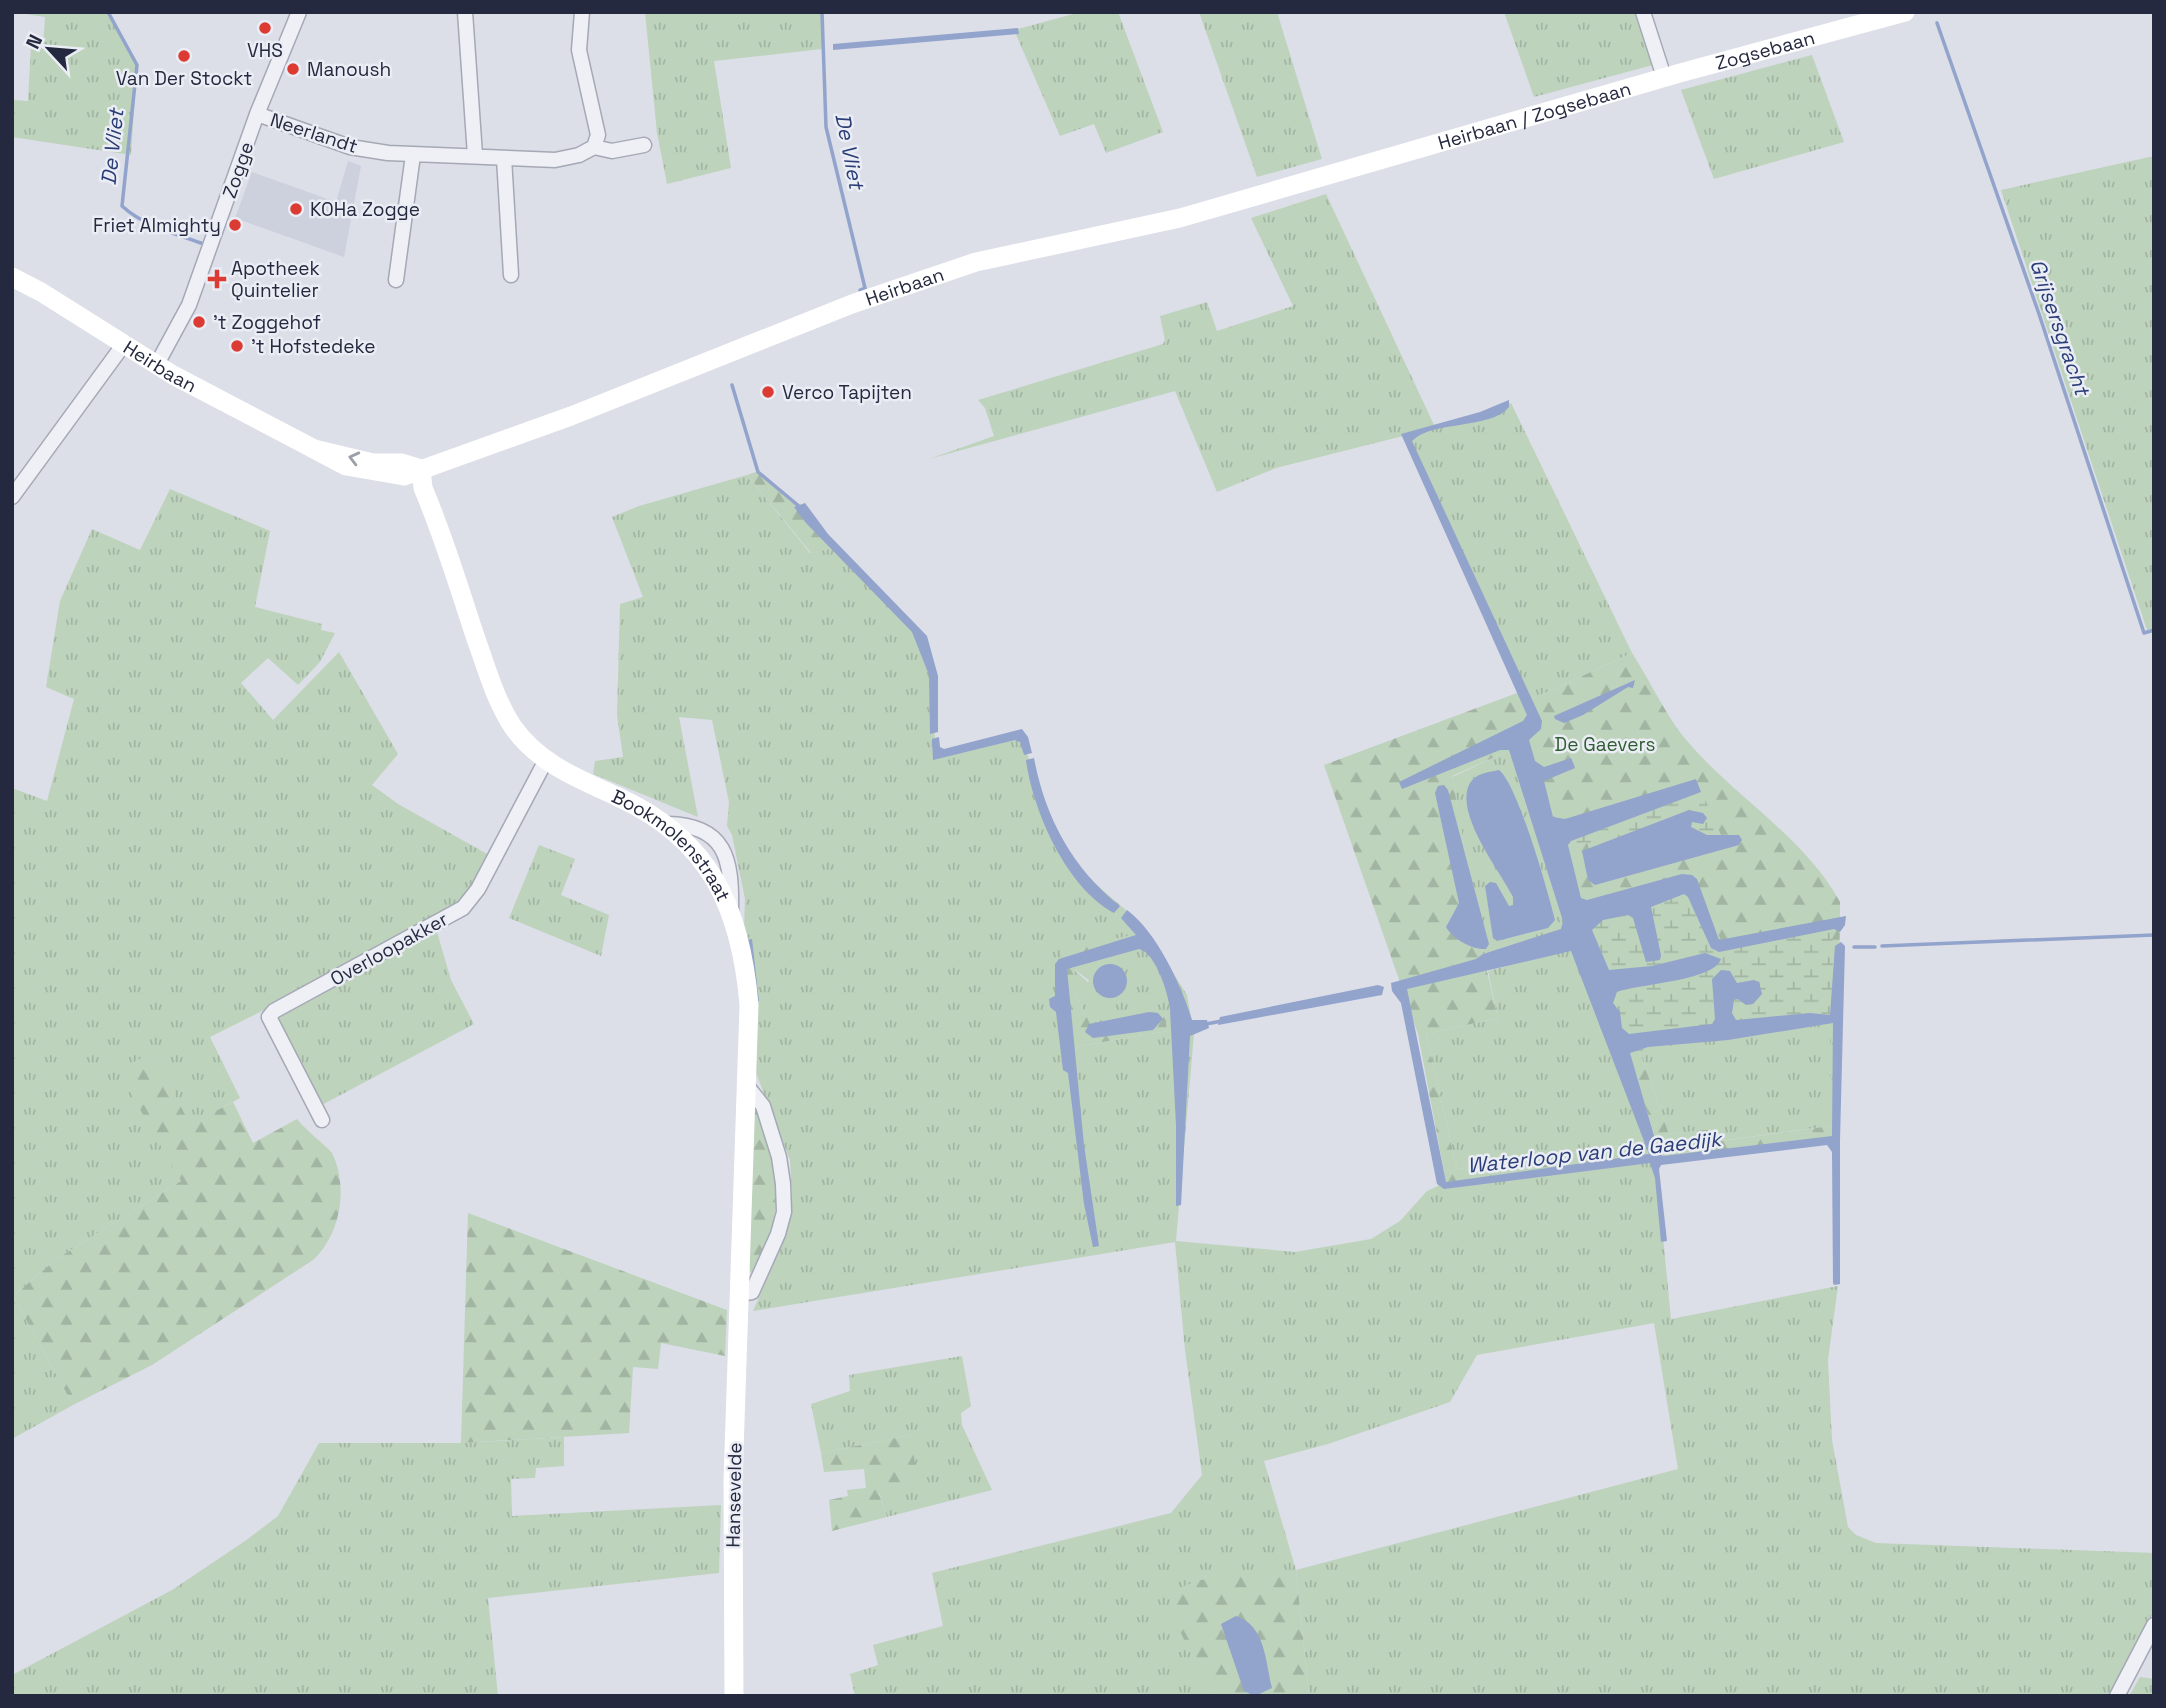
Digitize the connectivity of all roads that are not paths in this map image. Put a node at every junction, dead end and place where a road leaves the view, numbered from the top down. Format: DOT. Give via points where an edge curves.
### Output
graph roads {
  1 [pos="299,12"];
  2 [pos="465,12"];
  3 [pos="582,12"];
  4 [pos="1643,12"];
  5 [pos="1905,12"];
  6 [pos="1664,77"];
  7 [pos="257,114"];
  8 [pos="644,145"];
  9 [pos="594,147"];
  10 [pos="1403,153"];
  11 [pos="413,155"];
  12 [pos="475,155"];
  13 [pos="504,158"];
  14 [pos="511,275"];
  15 [pos="12,277"];
  16 [pos="396,280"];
  17 [pos="124,344"];
  18 [pos="157,364"];
  19 [pos="421,469"];
  20 [pos="12,497"];
  21 [pos="546,760"];
  22 [pos="747,1086"];
  23 [pos="323,1120"];
  24 [pos="739,1294"];
  25 [pos="2154,1625"];
  26 [pos="734,1696"];
  27 [pos="2116,1696"];
  1 -- 7 [label="street, Zogge"];
  2 -- 12 [label="street"];
  3 -- 9 [label="street" via="579,50 598,135"];
  4 -- 6 [label="street"];
  5 -- 6 [label="main road, Zogsebaan"];
  6 -- 10 [label="main road, Heirbaan / Zogsebaan"];
  7 -- 11 [label="street, Neerlandt" via="350,147"];
  7 -- 18 [label="street, Zogge" via="189,305"];
  8 -- 9 [label="street, Neerlandt" via="612,151"];
  9 -- 13 [label="street, Neerlandt" via="555,160"];
  10 -- 19 [label="main road, Heirbaan" via="1180,218 976,262 852,304 571,416"];
  11 -- 12 [label="street, Neerlandt"];
  11 -- 16 [label="street"];
  12 -- 13 [label="street, Neerlandt"];
  13 -- 14 [label="street"];
  15 -- 17 [label="main road, Heirbaan"];
  17 -- 18 [label="main road, Heirbaan"];
  17 -- 20 [label="street"];
  18 -- 19 [label="main road, Heirbaan" via="314,449"];
  19 -- 21 [label="main road, Bookmolenstraat" via="423,488 499,704 526,743"];
  21 -- 22 [label="main road, Bookmolenstraat" via="667,824 696,852 721,888 746,967"];
  21 -- 23 [label="street, Overloopakker" via="478,889 463,908 269,1017"];
  22 -- 24 [label="main road, Bookmolenstraat"];
  22 -- 24 [label="street" via="763,1106 779,1157 783,1212 761,1276 752,1292"];
  24 -- 26 [label="main road, Hansevelde" via="733,1481"];
  25 -- 27 [label="street"];
}
